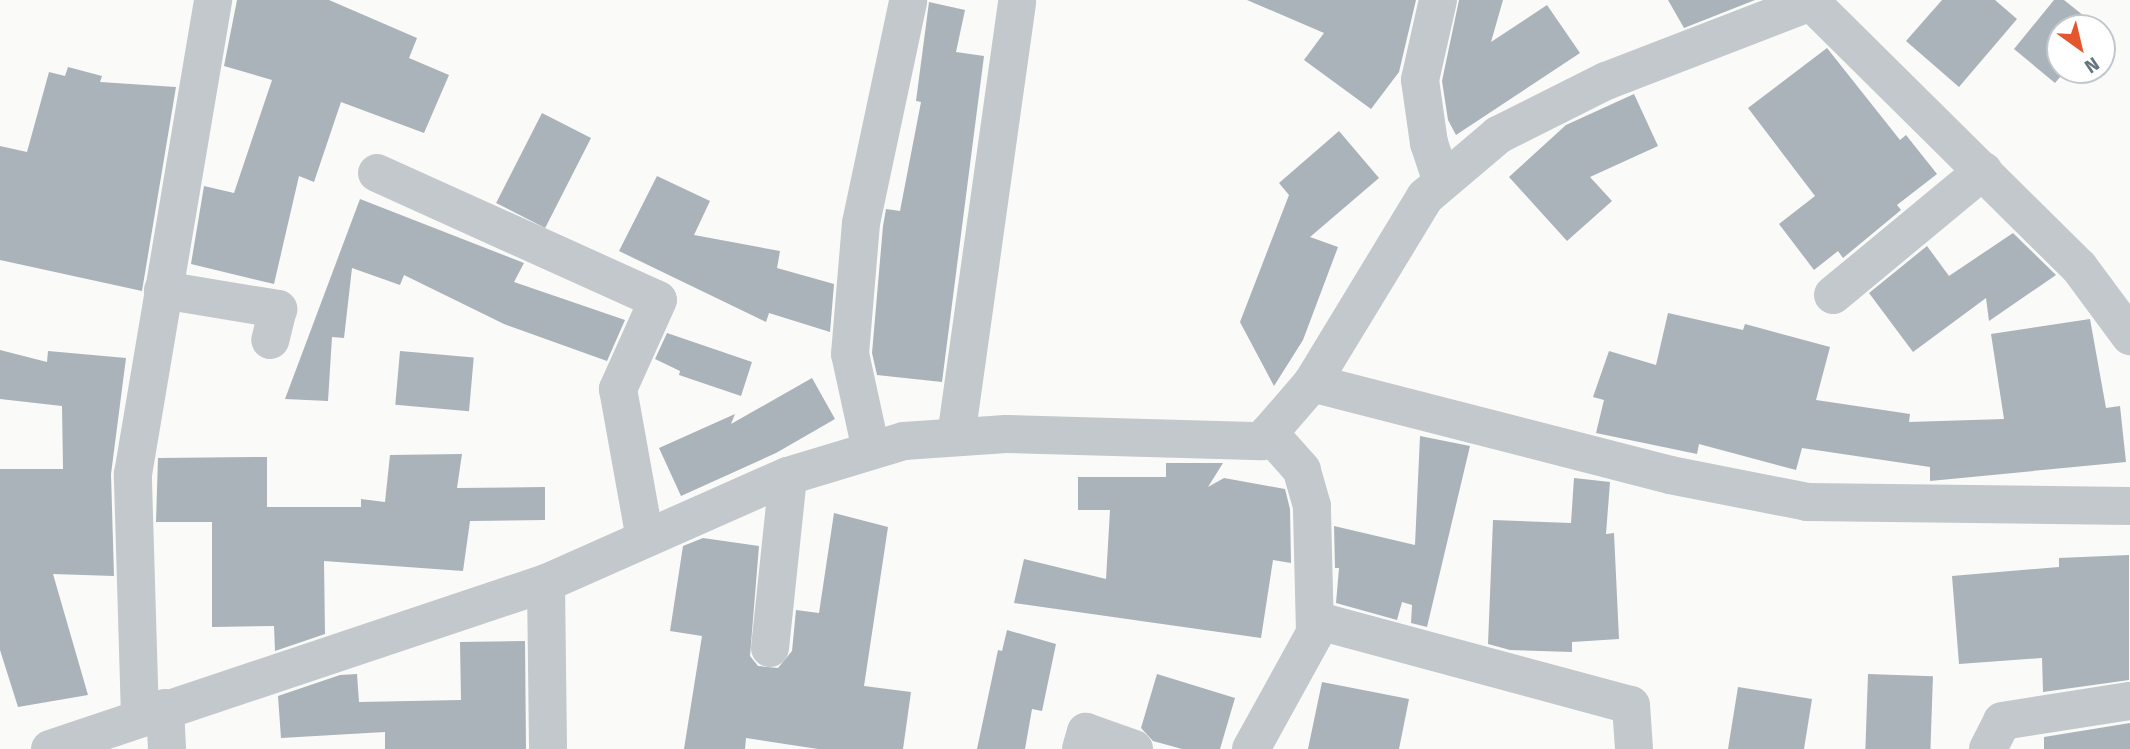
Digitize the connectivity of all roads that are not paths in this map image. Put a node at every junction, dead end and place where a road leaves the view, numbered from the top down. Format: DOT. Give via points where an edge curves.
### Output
graph roads {
  1 [pos="213,0"];
  2 [pos="1438,0"];
  3 [pos="908,1"];
  4 [pos="1813,1"];
  5 [pos="1017,2"];
  6 [pos="1983,171"];
  7 [pos="377,173"];
  8 [pos="1442,182"];
  9 [pos="163,290"];
  10 [pos="1833,295"];
  11 [pos="2130,336"];
  12 [pos="270,340"];
  13 [pos="1312,383"];
  14 [pos="1269,433"];
  15 [pos="956,438"];
  16 [pos="872,450"];
  17 [pos="788,476"];
  18 [pos="2130,506"];
  19 [pos="645,539"];
  20 [pos="546,583"];
  21 [pos="1315,620"];
  22 [pos="770,648"];
  23 [pos="2130,701"];
  24 [pos="153,712"];
  25 [pos="50,749"];
  26 [pos="167,749"];
  27 [pos="548,749"];
  28 [pos="1081,749"];
  29 [pos="1134,749"];
  30 [pos="1251,749"];
  31 [pos="1634,749"];
  32 [pos="1988,749"];
  1 -- 9 [label="street"];
  2 -- 8 [label="street" via="1420,80 1429,144"];
  3 -- 16 [label="street" via="861,222 851,341"];
  4 -- 6 [label="street"];
  4 -- 8 [label="street" via="1606,80 1498,135"];
  5 -- 15 [label="street"];
  6 -- 10 [label="street"];
  6 -- 11 [label="street" via="2079,267"];
  7 -- 19 [label="street" via="658,300 618,389"];
  8 -- 13 [label="street" via="1425,197"];
  9 -- 12 [label="street" via="278,309"];
  9 -- 24 [label="street" via="133,474"];
  13 -- 14 [label="street"];
  13 -- 18 [label="street" via="1670,475 1807,502"];
  14 -- 15 [label="street" via="1262,441 1006,434"];
  14 -- 21 [label="street" via="1302,470 1312,506"];
  15 -- 16 [label="street" via="904,441"];
  16 -- 17 [label="street"];
  17 -- 19 [label="street"];
  17 -- 22 [label="street"];
  19 -- 20 [label="street"];
  20 -- 24 [label="street"];
  20 -- 27 [label="street"];
  21 -- 30 [label="street" via="1315,633"];
  21 -- 31 [label="street" via="1631,705"];
  23 -- 32 [label="street" via="2002,721"];
  24 -- 25 [label="street"];
  24 -- 26 [label="street"];
  28 -- 29 [label="street" via="1086,732"];
}
